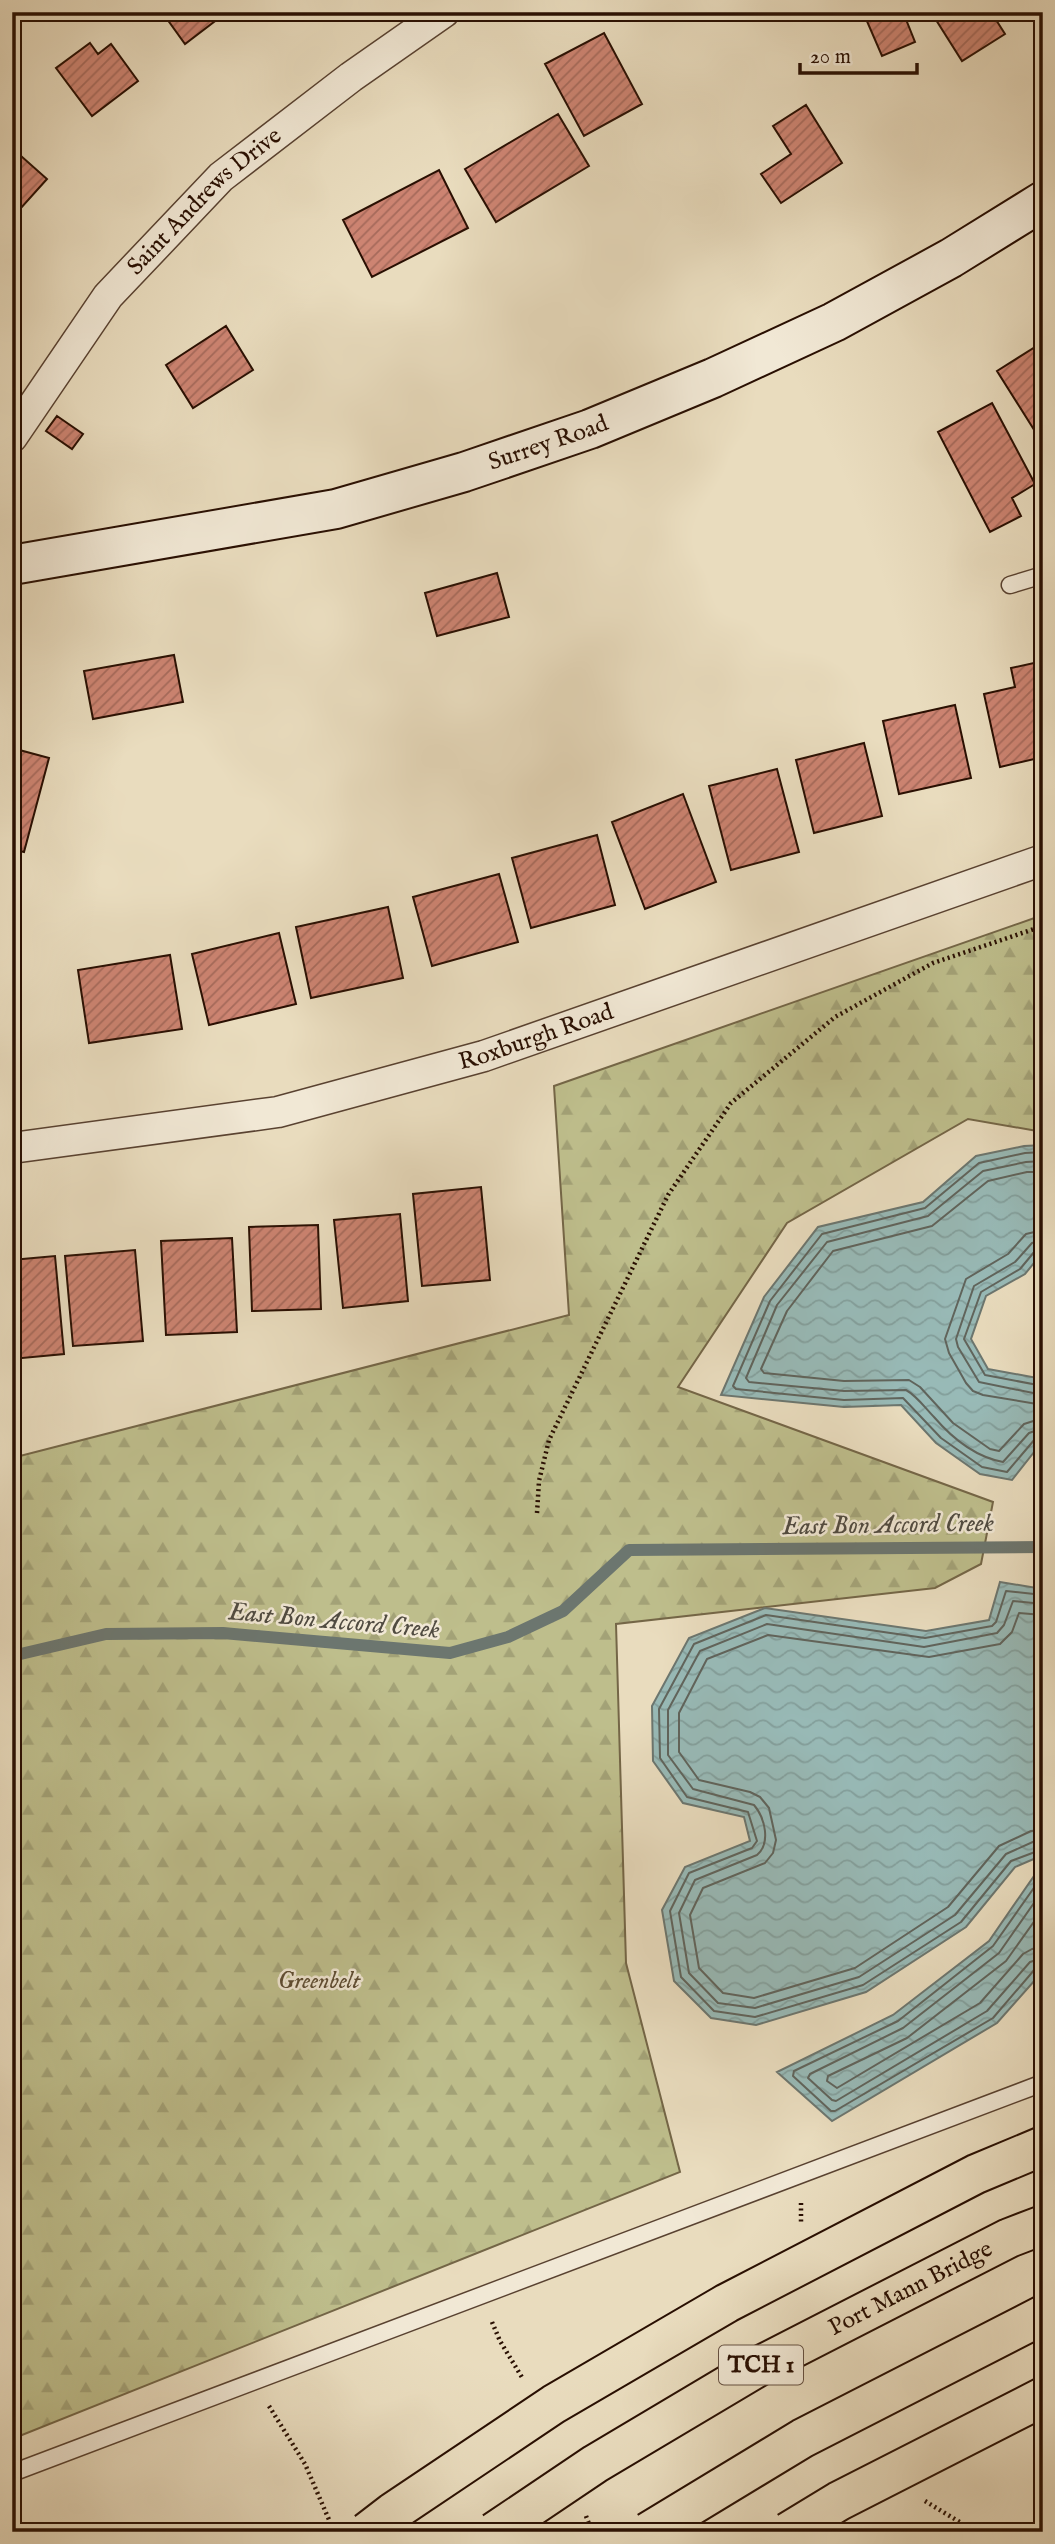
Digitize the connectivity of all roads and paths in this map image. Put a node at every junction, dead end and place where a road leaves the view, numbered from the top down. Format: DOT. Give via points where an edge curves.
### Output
graph roads {
  1 [pos="444,12"];
  2 [pos="1043,201"];
  3 [pos="12,437"];
  4 [pos="12,565"];
  5 [pos="1043,575"];
  6 [pos="1010,585"];
  7 [pos="1043,860"];
  8 [pos="1043,926"];
  9 [pos="12,1149"];
  10 [pos="537,1513"];
  11 [pos="1043,2083"];
  12 [pos="1043,2147"];
  13 [pos="1043,2225"];
  14 [pos="1043,2315"];
  15 [pos="253,2381"];
  16 [pos="1043,2397"];
  17 [pos="12,2473"];
  18 [pos="335,2532"];
  19 [pos="367,2532"];
  20 [pos="494,2532"];
  21 [pos="648,2532"];
  22 [pos="788,2532"];
  1 -- 3 [label="street, Saint Andrews Drive" via="221,177 108,296"];
  2 -- 4 [label="street, Surrey Road" via="834,322 590,429 336,509"];
  5 -- 6 [label="lane"];
  7 -- 9 [label="street, Roxburgh Road" via="484,1056 278,1112"];
  8 -- 10 [label="path" via="933,963 835,1017 732,1103 668,1195 549,1440"];
  11 -- 15 [label="lane"];
  12 -- 19 [label="highway, bridge" via="976,2174 727,2302 554,2404"];
  13 -- 20 [label="highway, Port Mann Bridge / TCH 1, bridge" via="763,2364 595,2464"];
  14 -- 21 [label="highway, bridge" via="803,2438"];
  15 -- 17 [label="lane"];
  15 -- 18 [label="path" via="304,2464"];
  16 -- 22 [label="highway, bridge" via="839,2501"];
}
